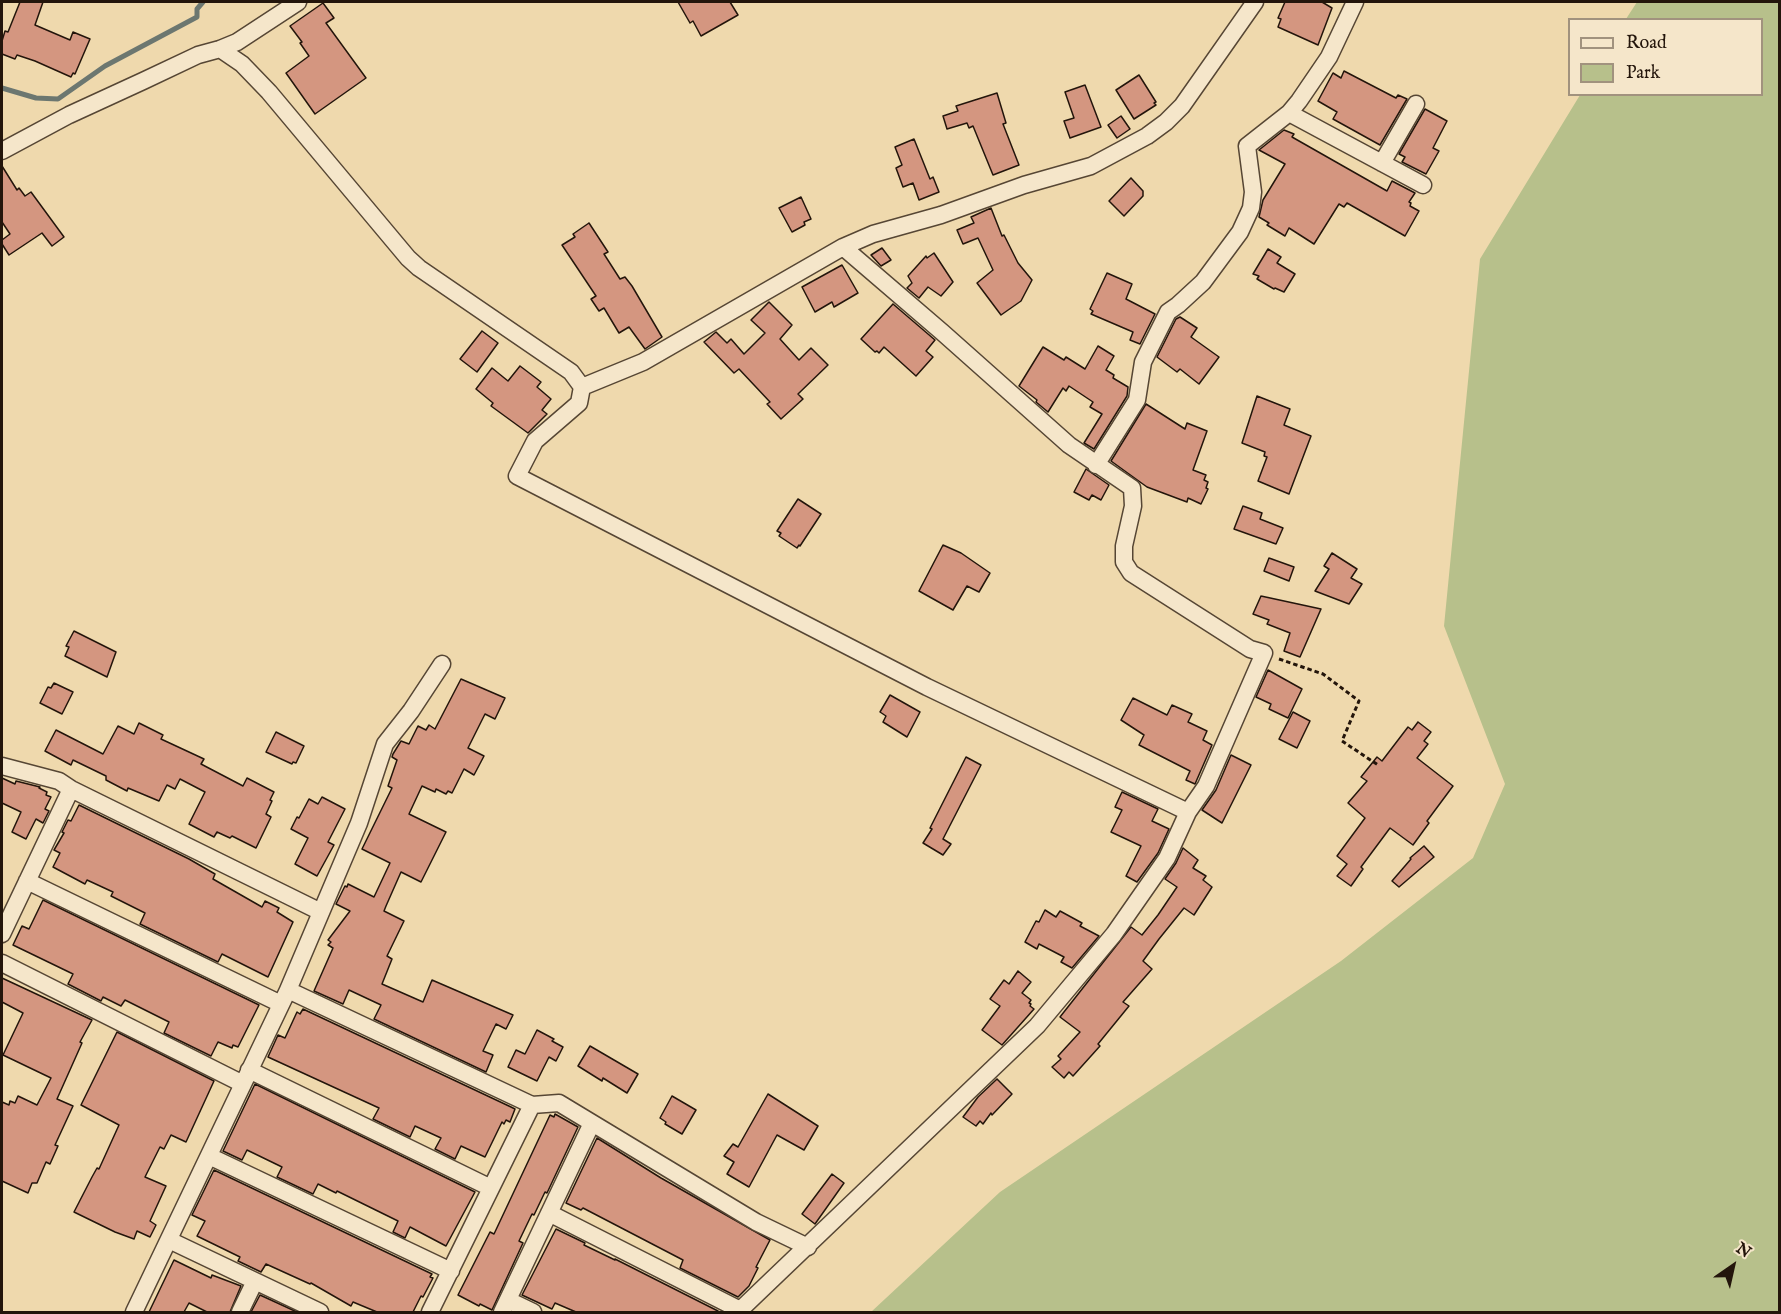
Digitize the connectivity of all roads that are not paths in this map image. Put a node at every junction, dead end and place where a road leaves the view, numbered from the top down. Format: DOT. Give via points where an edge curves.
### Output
graph roads {
  1 [pos="298,2"];
  2 [pos="1255,2"];
  3 [pos="1355,2"];
  4 [pos="220,49"];
  5 [pos="1416,105"];
  6 [pos="1289,113"];
  7 [pos="2,151"];
  8 [pos="1382,163"];
  9 [pos="1423,185"];
  10 [pos="843,247"];
  11 [pos="582,387"];
  12 [pos="1096,465"];
  13 [pos="442,664"];
  14 [pos="2,766"];
  15 [pos="71,789"];
  16 [pos="1188,812"];
  17 [pos="27,881"];
  18 [pos="321,912"];
  19 [pos="2,934"];
  20 [pos="2,963"];
  21 [pos="284,997"];
  22 [pos="246,1077"];
  23 [pos="532,1105"];
  24 [pos="592,1123"];
  25 [pos="209,1156"];
  26 [pos="491,1188"];
  27 [pos="549,1213"];
  28 [pos="169,1240"];
  29 [pos="808,1247"];
  30 [pos="451,1271"];
  31 [pos="255,1281"];
  32 [pos="505,1306"];
  33 [pos="739,1311"];
  34 [pos="134,1312"];
  35 [pos="240,1312"];
  36 [pos="320,1312"];
  37 [pos="430,1312"];
  38 [pos="533,1312"];
  1 -- 4 [label="street"];
  2 -- 10 [label="street" via="1182,106 1147,136 1091,166 873,234"];
  3 -- 6 [label="street" via="1329,57"];
  4 -- 7 [label="street" via="69,115"];
  4 -- 11 [label="street" via="242,64 269,92 408,258 571,372"];
  5 -- 8 [label="street"];
  6 -- 8 [label="street"];
  6 -- 12 [label="street" via="1247,146 1251,208 1240,232 1203,282 1168,312 1143,362 1137,400"];
  8 -- 9 [label="street"];
  10 -- 11 [label="street" via="643,362"];
  10 -- 12 [label="street"];
  11 -- 16 [label="street" via="579,403 535,441 517,476 936,692"];
  12 -- 16 [label="street" via="1132,488 1133,506 1124,546 1124,562 1131,573 1250,650 1264,653 1216,766"];
  13 -- 18 [label="street" via="386,744 359,823"];
  14 -- 15 [label="street" via="59,781"];
  15 -- 17 [label="street"];
  15 -- 18 [label="street"];
  16 -- 29 [label="street" via="1167,858 1114,934 1037,1026"];
  17 -- 19 [label="street"];
  17 -- 21 [label="street"];
  18 -- 21 [label="street"];
  20 -- 22 [label="street"];
  21 -- 22 [label="street"];
  21 -- 23 [label="street"];
  22 -- 25 [label="street"];
  22 -- 26 [label="street"];
  23 -- 24 [label="street" via="559,1103"];
  23 -- 26 [label="street"];
  24 -- 27 [label="street"];
  24 -- 29 [label="street" via="756,1222"];
  25 -- 28 [label="street"];
  25 -- 30 [label="street"];
  26 -- 30 [label="street"];
  27 -- 32 [label="street"];
  27 -- 33 [label="street"];
  28 -- 31 [label="street"];
  28 -- 34 [label="street"];
  29 -- 33 [label="street"];
  30 -- 37 [label="street"];
  31 -- 35 [label="street"];
  31 -- 36 [label="street"];
  32 -- 38 [label="street"];
}
